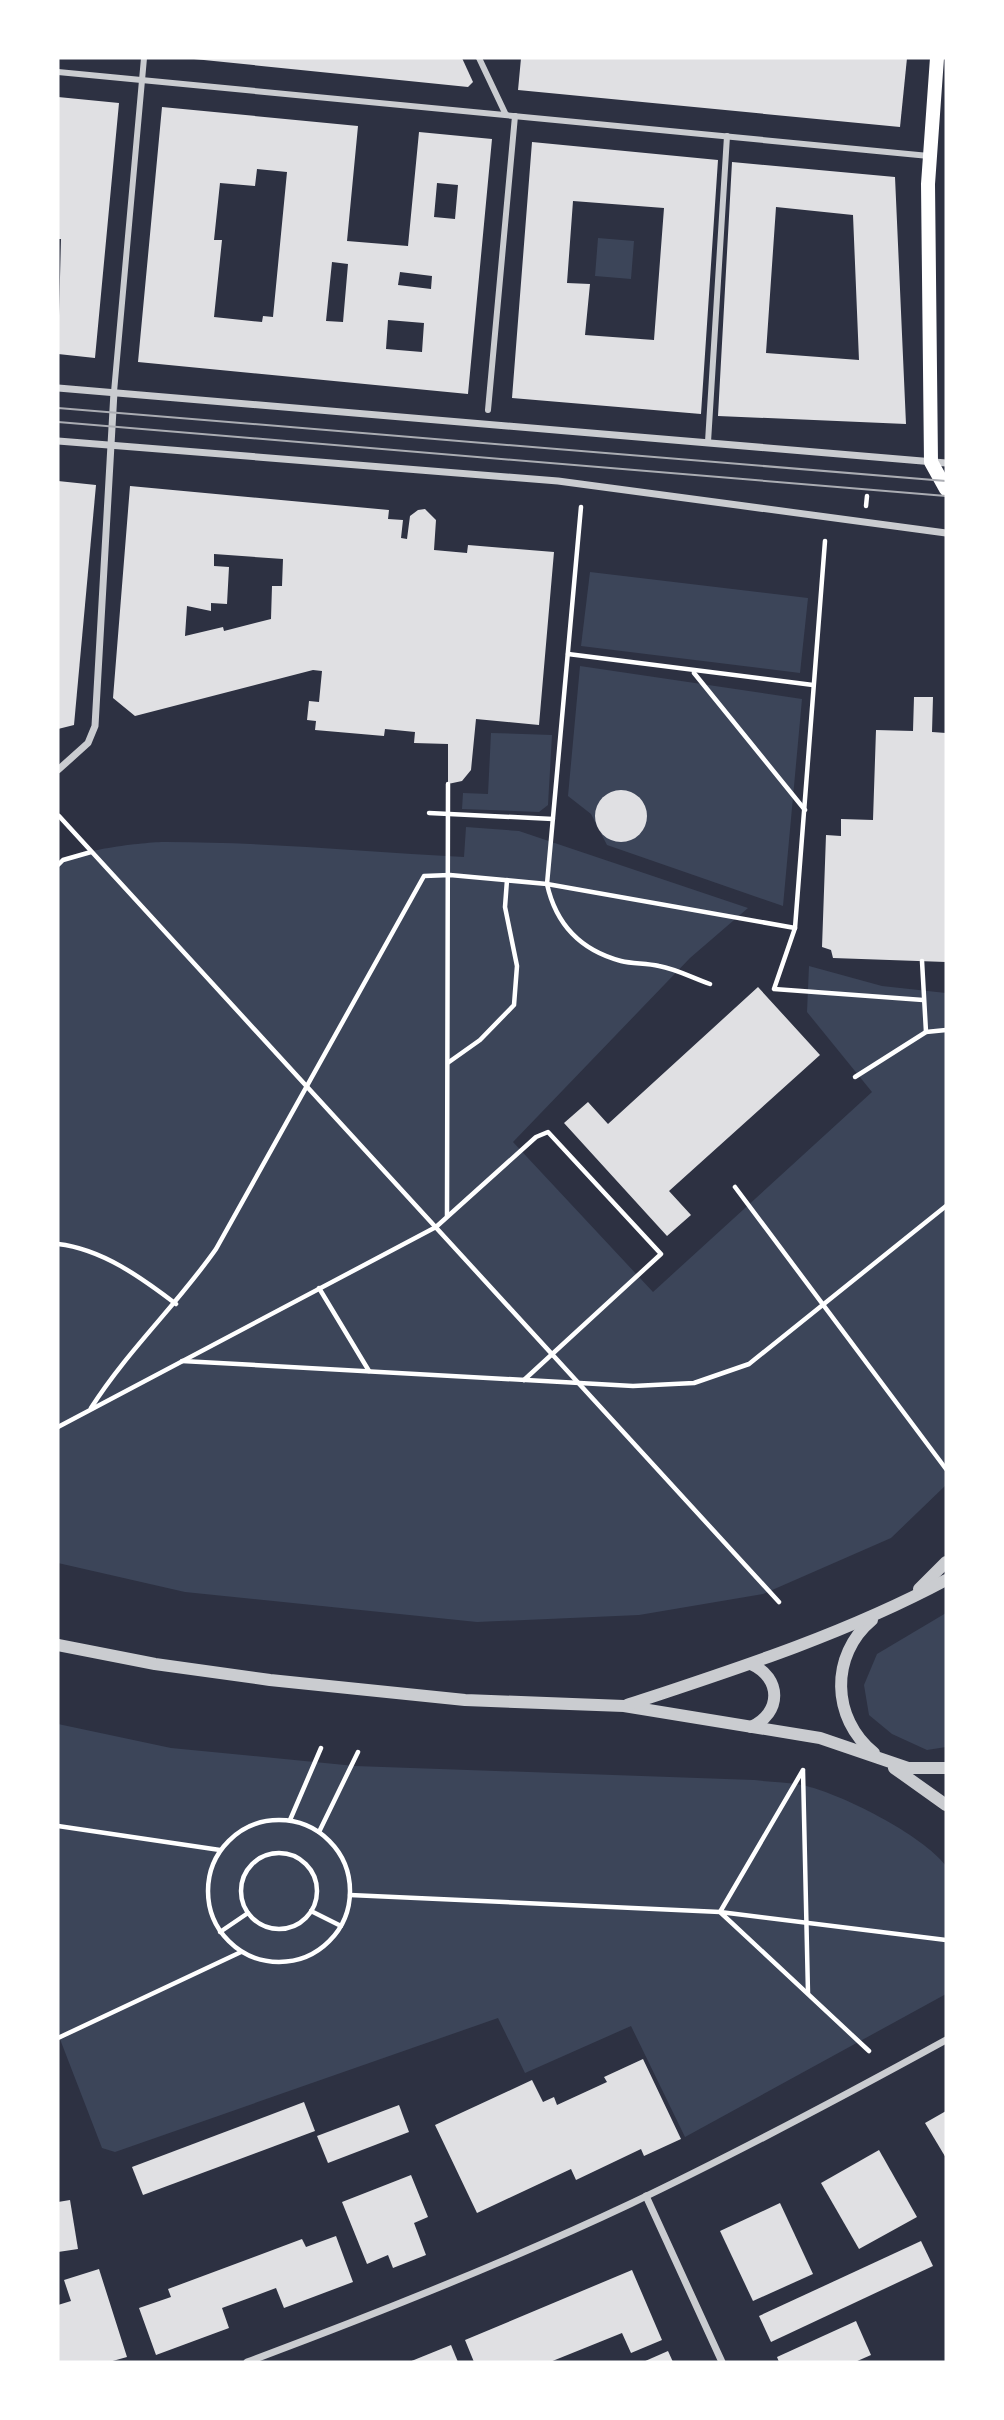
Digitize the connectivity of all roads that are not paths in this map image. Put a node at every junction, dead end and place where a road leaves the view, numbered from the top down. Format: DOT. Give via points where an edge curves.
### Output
graph roads {
  1 [pos="144,58"];
  2 [pos="479,58"];
  3 [pos="937,58"];
  4 [pos="58,72"];
  5 [pos="142,80"];
  6 [pos="506,115"];
  7 [pos="515,116"];
  8 [pos="727,136"];
  9 [pos="929,156"];
  10 [pos="58,388"];
  11 [pos="114,392"];
  12 [pos="488,410"];
  13 [pos="58,441"];
  14 [pos="708,442"];
  15 [pos="111,446"];
  16 [pos="939,463"];
  17 [pos="946,489"];
  18 [pos="946,533"];
  19 [pos="58,769"];
  20 [pos="946,1562"];
  21 [pos="946,1580"];
  22 [pos="908,1600"];
  23 [pos="58,1645"];
  24 [pos="751,1664"];
  25 [pos="624,1706"];
  26 [pos="750,1727"];
  27 [pos="877,1755"];
  28 [pos="946,1768"];
  29 [pos="946,1805"];
  30 [pos="946,2040"];
  31 [pos="646,2196"];
  32 [pos="247,2362"];
  33 [pos="722,2362"];
  1 -- 5 [label="street"];
  2 -- 6 [label="street"];
  3 -- 9 [label="main road"];
  4 -- 5 [label="street"];
  5 -- 6 [label="street"];
  5 -- 11 [label="street"];
  6 -- 7 [label="street"];
  7 -- 8 [label="street"];
  7 -- 12 [label="street"];
  8 -- 9 [label="street"];
  8 -- 14 [label="street"];
  9 -- 16 [label="main road"];
  10 -- 11 [label="street"];
  11 -- 14 [label="street"];
  11 -- 15 [label="street"];
  13 -- 15 [label="street"];
  14 -- 16 [label="street"];
  15 -- 18 [label="street" via="604,485"];
  15 -- 19 [label="street" via="96,719 88,743"];
  16 -- 17 [label="main road"];
  20 -- 22 [label="street"];
  21 -- 22 [label="street"];
  22 -- 24 [label="street"];
  22 -- 27 [label="street" via="863,1628 848,1650 842,1670 848,1721"];
  23 -- 25 [label="street" via="270,1680 466,1700"];
  24 -- 25 [label="street"];
  24 -- 26 [label="street" via="771,1678 775,1699 768,1716"];
  25 -- 26 [label="street"];
  26 -- 27 [label="street" via="820,1738"];
  27 -- 28 [label="street" via="908,1768"];
  27 -- 29 [label="street"];
  30 -- 31 [label="street"];
  31 -- 32 [label="street" via="466,2276"];
  31 -- 33 [label="street"];
}
